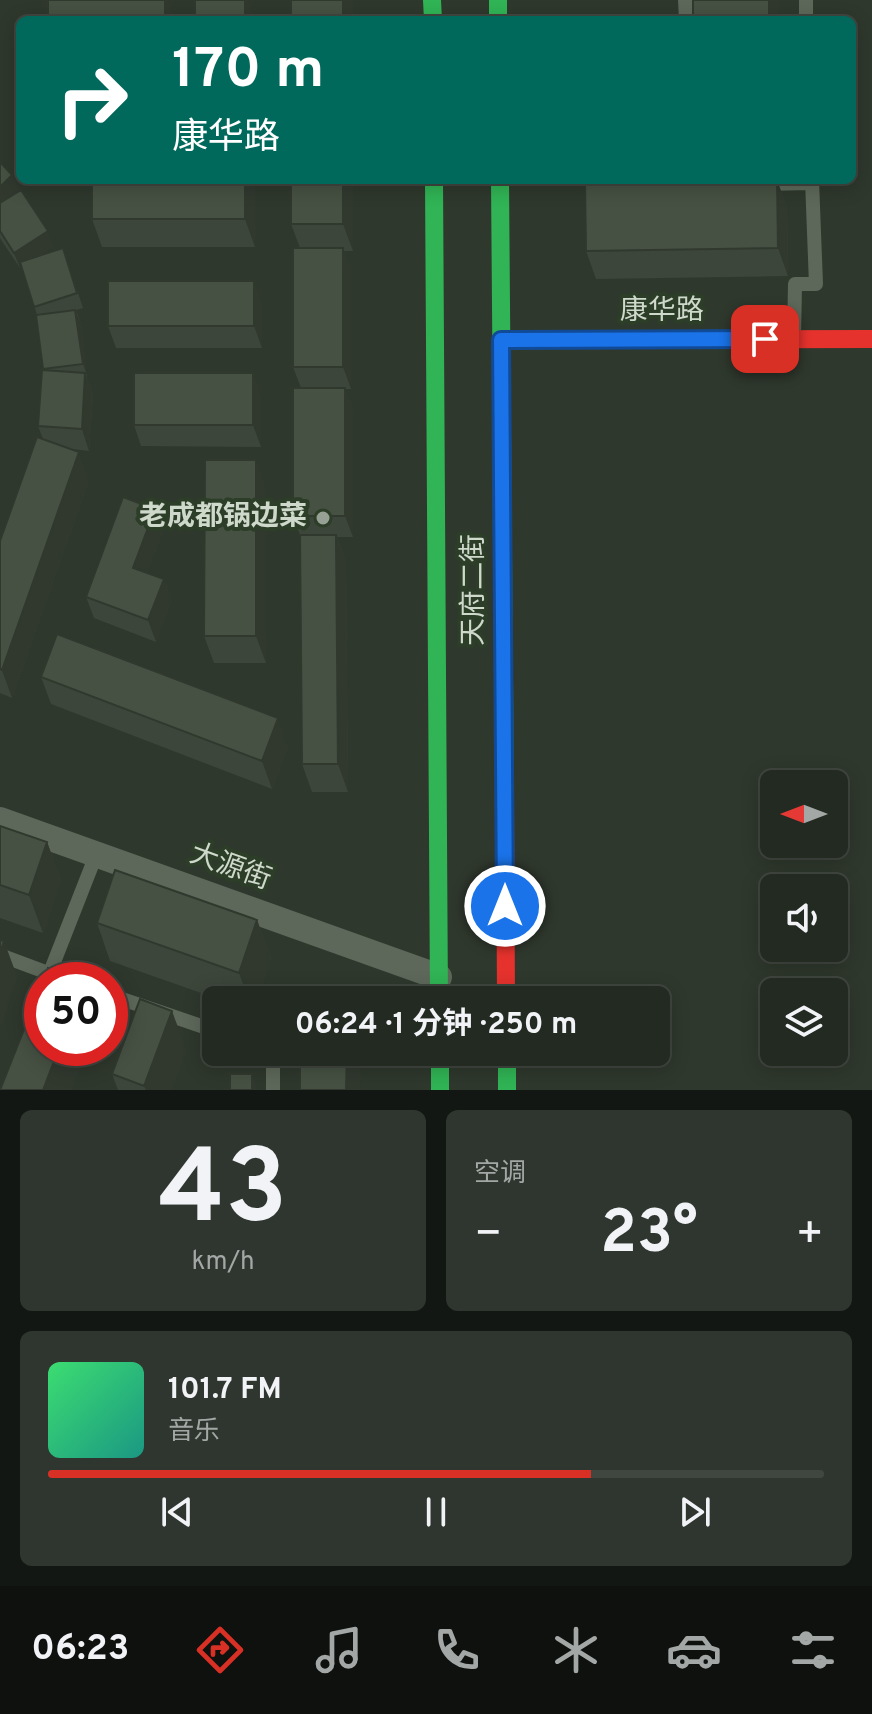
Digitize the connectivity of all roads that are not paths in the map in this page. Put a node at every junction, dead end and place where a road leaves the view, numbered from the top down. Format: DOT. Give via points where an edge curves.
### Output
graph roads {
  1 [pos="434,184"];
  2 [pos="500,184"];
  3 [pos="812,184"];
  4 [pos="794,339"];
  5 [pos="872,339"];
  6 [pos="501,340"];
  7 [pos="0,820"];
  8 [pos="96,855"];
  9 [pos="0,955"];
  10 [pos="54,962"];
  11 [pos="24,966"];
  12 [pos="434,986"];
  13 [pos="439,986"];
  14 [pos="506,986"];
  15 [pos="128,1001"];
  16 [pos="202,1026"];
  17 [pos="273,1066"];
  18 [pos="440,1066"];
  19 [pos="507,1066"];
  20 [pos="273,1090"];
  21 [pos="440,1090"];
  22 [pos="507,1090"];
  1 -- 13 [label="main road, 天府二街"];
  2 -- 6 [label="main road, 天府二街"];
  3 -- 4 [label="lane" via="816,284 795,284"];
  4 -- 5 [label="main road, 康华路"];
  4 -- 6 [label="main road, 康华路"];
  6 -- 14 [label="main road, 天府二街"];
  7 -- 8 [label="street, 大源街"];
  8 -- 10 [label="lane"];
  8 -- 12 [label="street, 大源街"];
  9 -- 11 [label="lane"];
  15 -- 16 [label="lane"];
  17 -- 20 [label="lane"];
  18 -- 21 [label="main road"];
  19 -- 22 [label="main road"];
}
